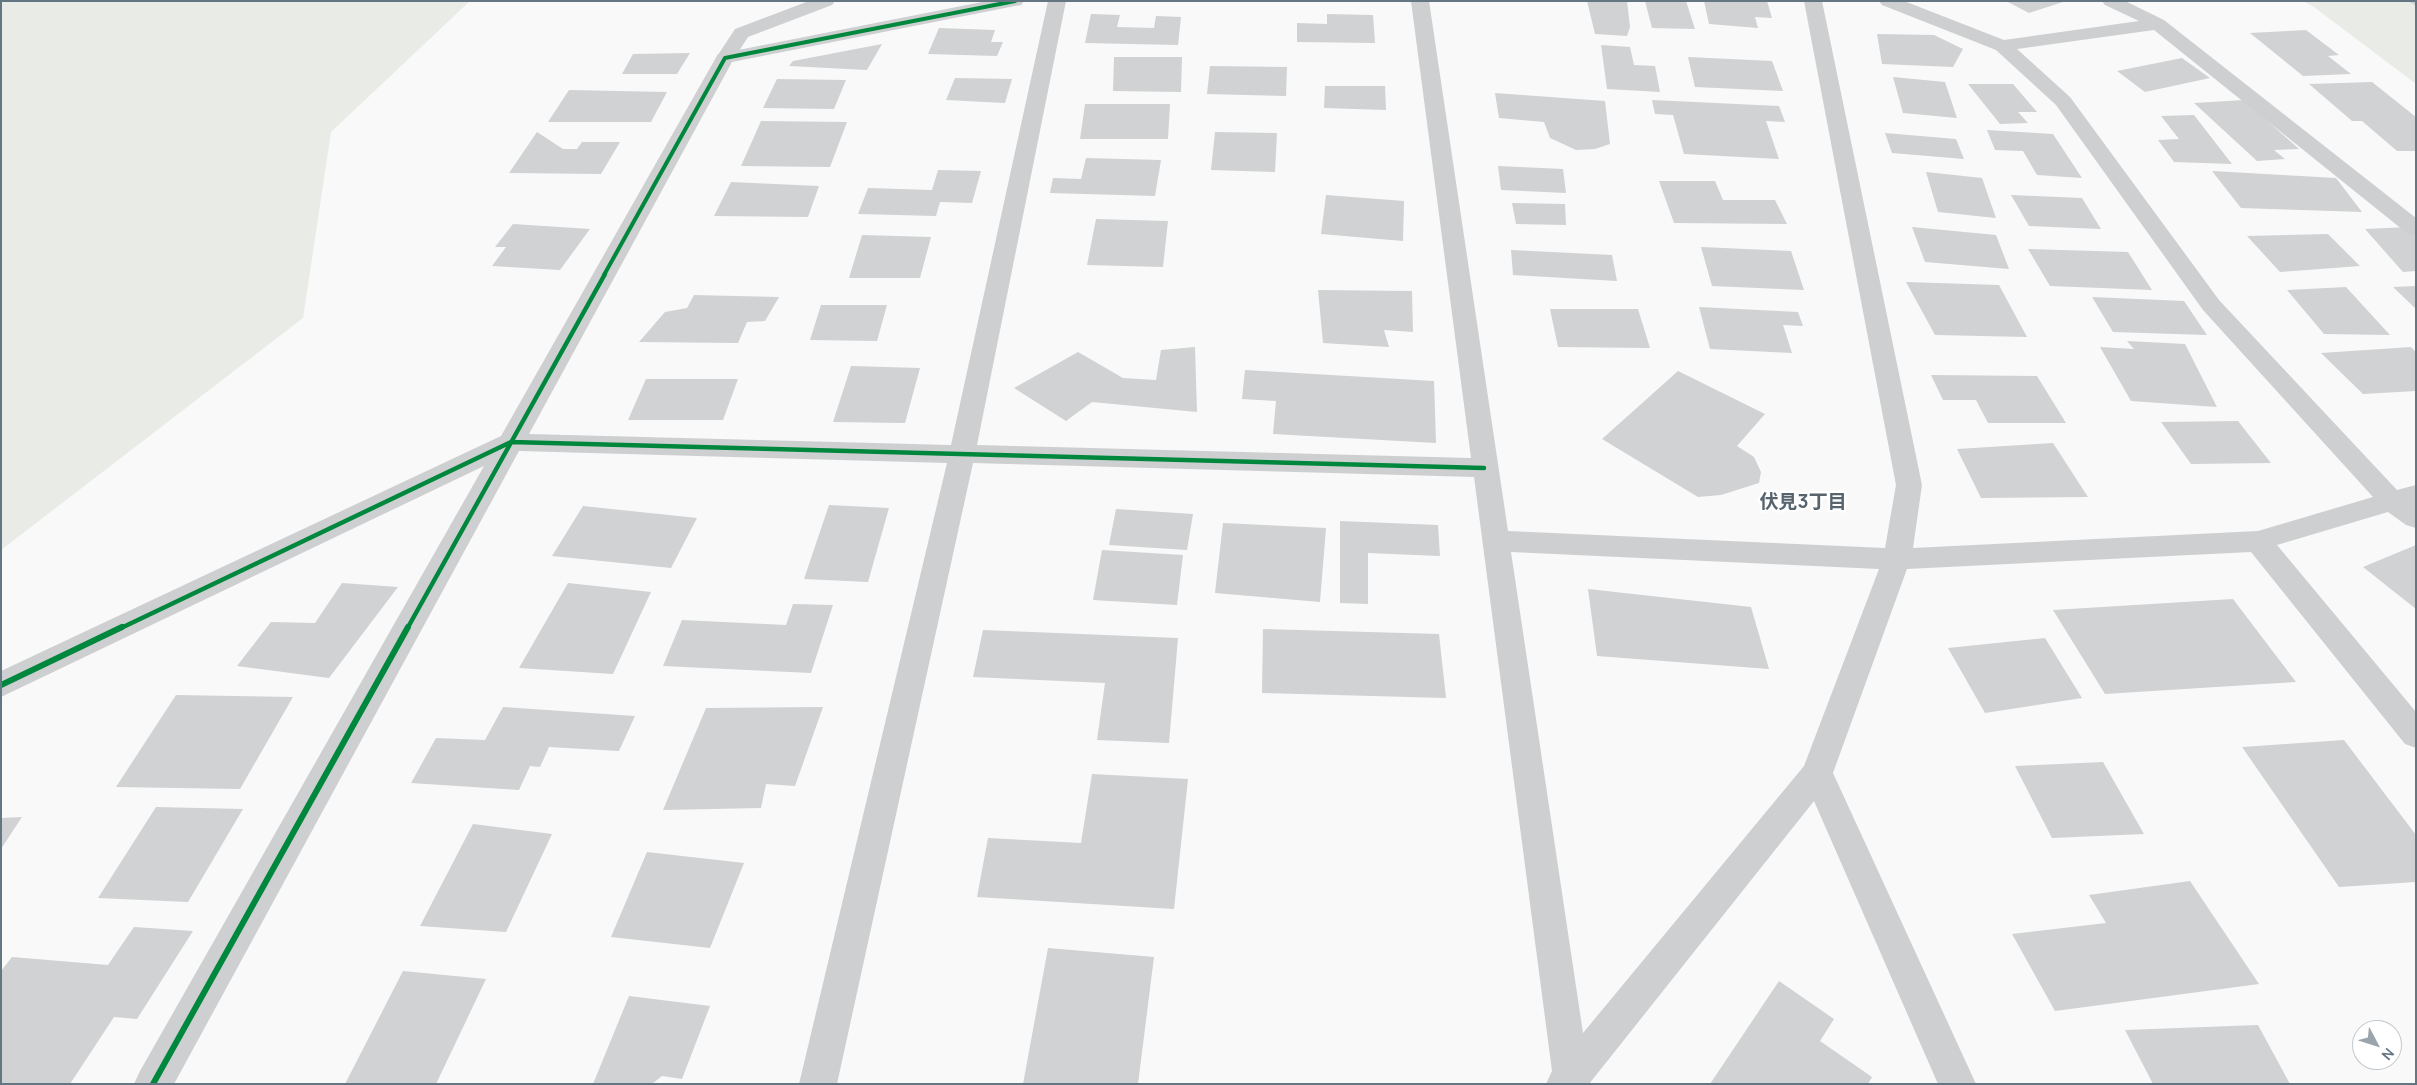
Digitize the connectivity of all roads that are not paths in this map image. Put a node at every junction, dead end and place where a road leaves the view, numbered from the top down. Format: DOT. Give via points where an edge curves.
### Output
graph roads {
  1 [pos="826,1"];
  2 [pos="1015,1"];
  3 [pos="1057,1"];
  4 [pos="1420,1"];
  5 [pos="1814,1"];
  6 [pos="1888,1"];
  7 [pos="2111,1"];
  8 [pos="2158,24"];
  9 [pos="2002,46"];
  10 [pos="725,58"];
  11 [pos="2416,229"];
  12 [pos="511,442"];
  13 [pos="962,454"];
  14 [pos="1484,468"];
  15 [pos="2404,497"];
  16 [pos="2416,518"];
  17 [pos="1495,541"];
  18 [pos="2258,541"];
  19 [pos="1898,559"];
  20 [pos="1,685"];
  21 [pos="2416,735"];
  22 [pos="1817,773"];
  23 [pos="1568,1080"];
  24 [pos="153,1084"];
  25 [pos="818,1084"];
  26 [pos="1958,1084"];
  1 -- 10 [label="street" via="741,33"];
  2 -- 10 [label="street"];
  3 -- 13 [label="street"];
  4 -- 14 [label="street"];
  5 -- 19 [label="street" via="1909,485"];
  6 -- 9 [label="street"];
  7 -- 8 [label="street"];
  8 -- 9 [label="street"];
  8 -- 11 [label="street"];
  9 -- 15 [label="street" via="2063,101 2211,305"];
  10 -- 12 [label="street"];
  12 -- 13 [label="street"];
  12 -- 20 [label="street"];
  12 -- 24 [label="street"];
  13 -- 14 [label="street"];
  13 -- 25 [label="street"];
  14 -- 17 [label="street"];
  15 -- 16 [label="street"];
  15 -- 18 [label="street"];
  17 -- 19 [label="street"];
  17 -- 23 [label="street"];
  18 -- 19 [label="street"];
  18 -- 21 [label="street"];
  19 -- 22 [label="street"];
  22 -- 23 [label="street"];
  22 -- 26 [label="street"];
}
